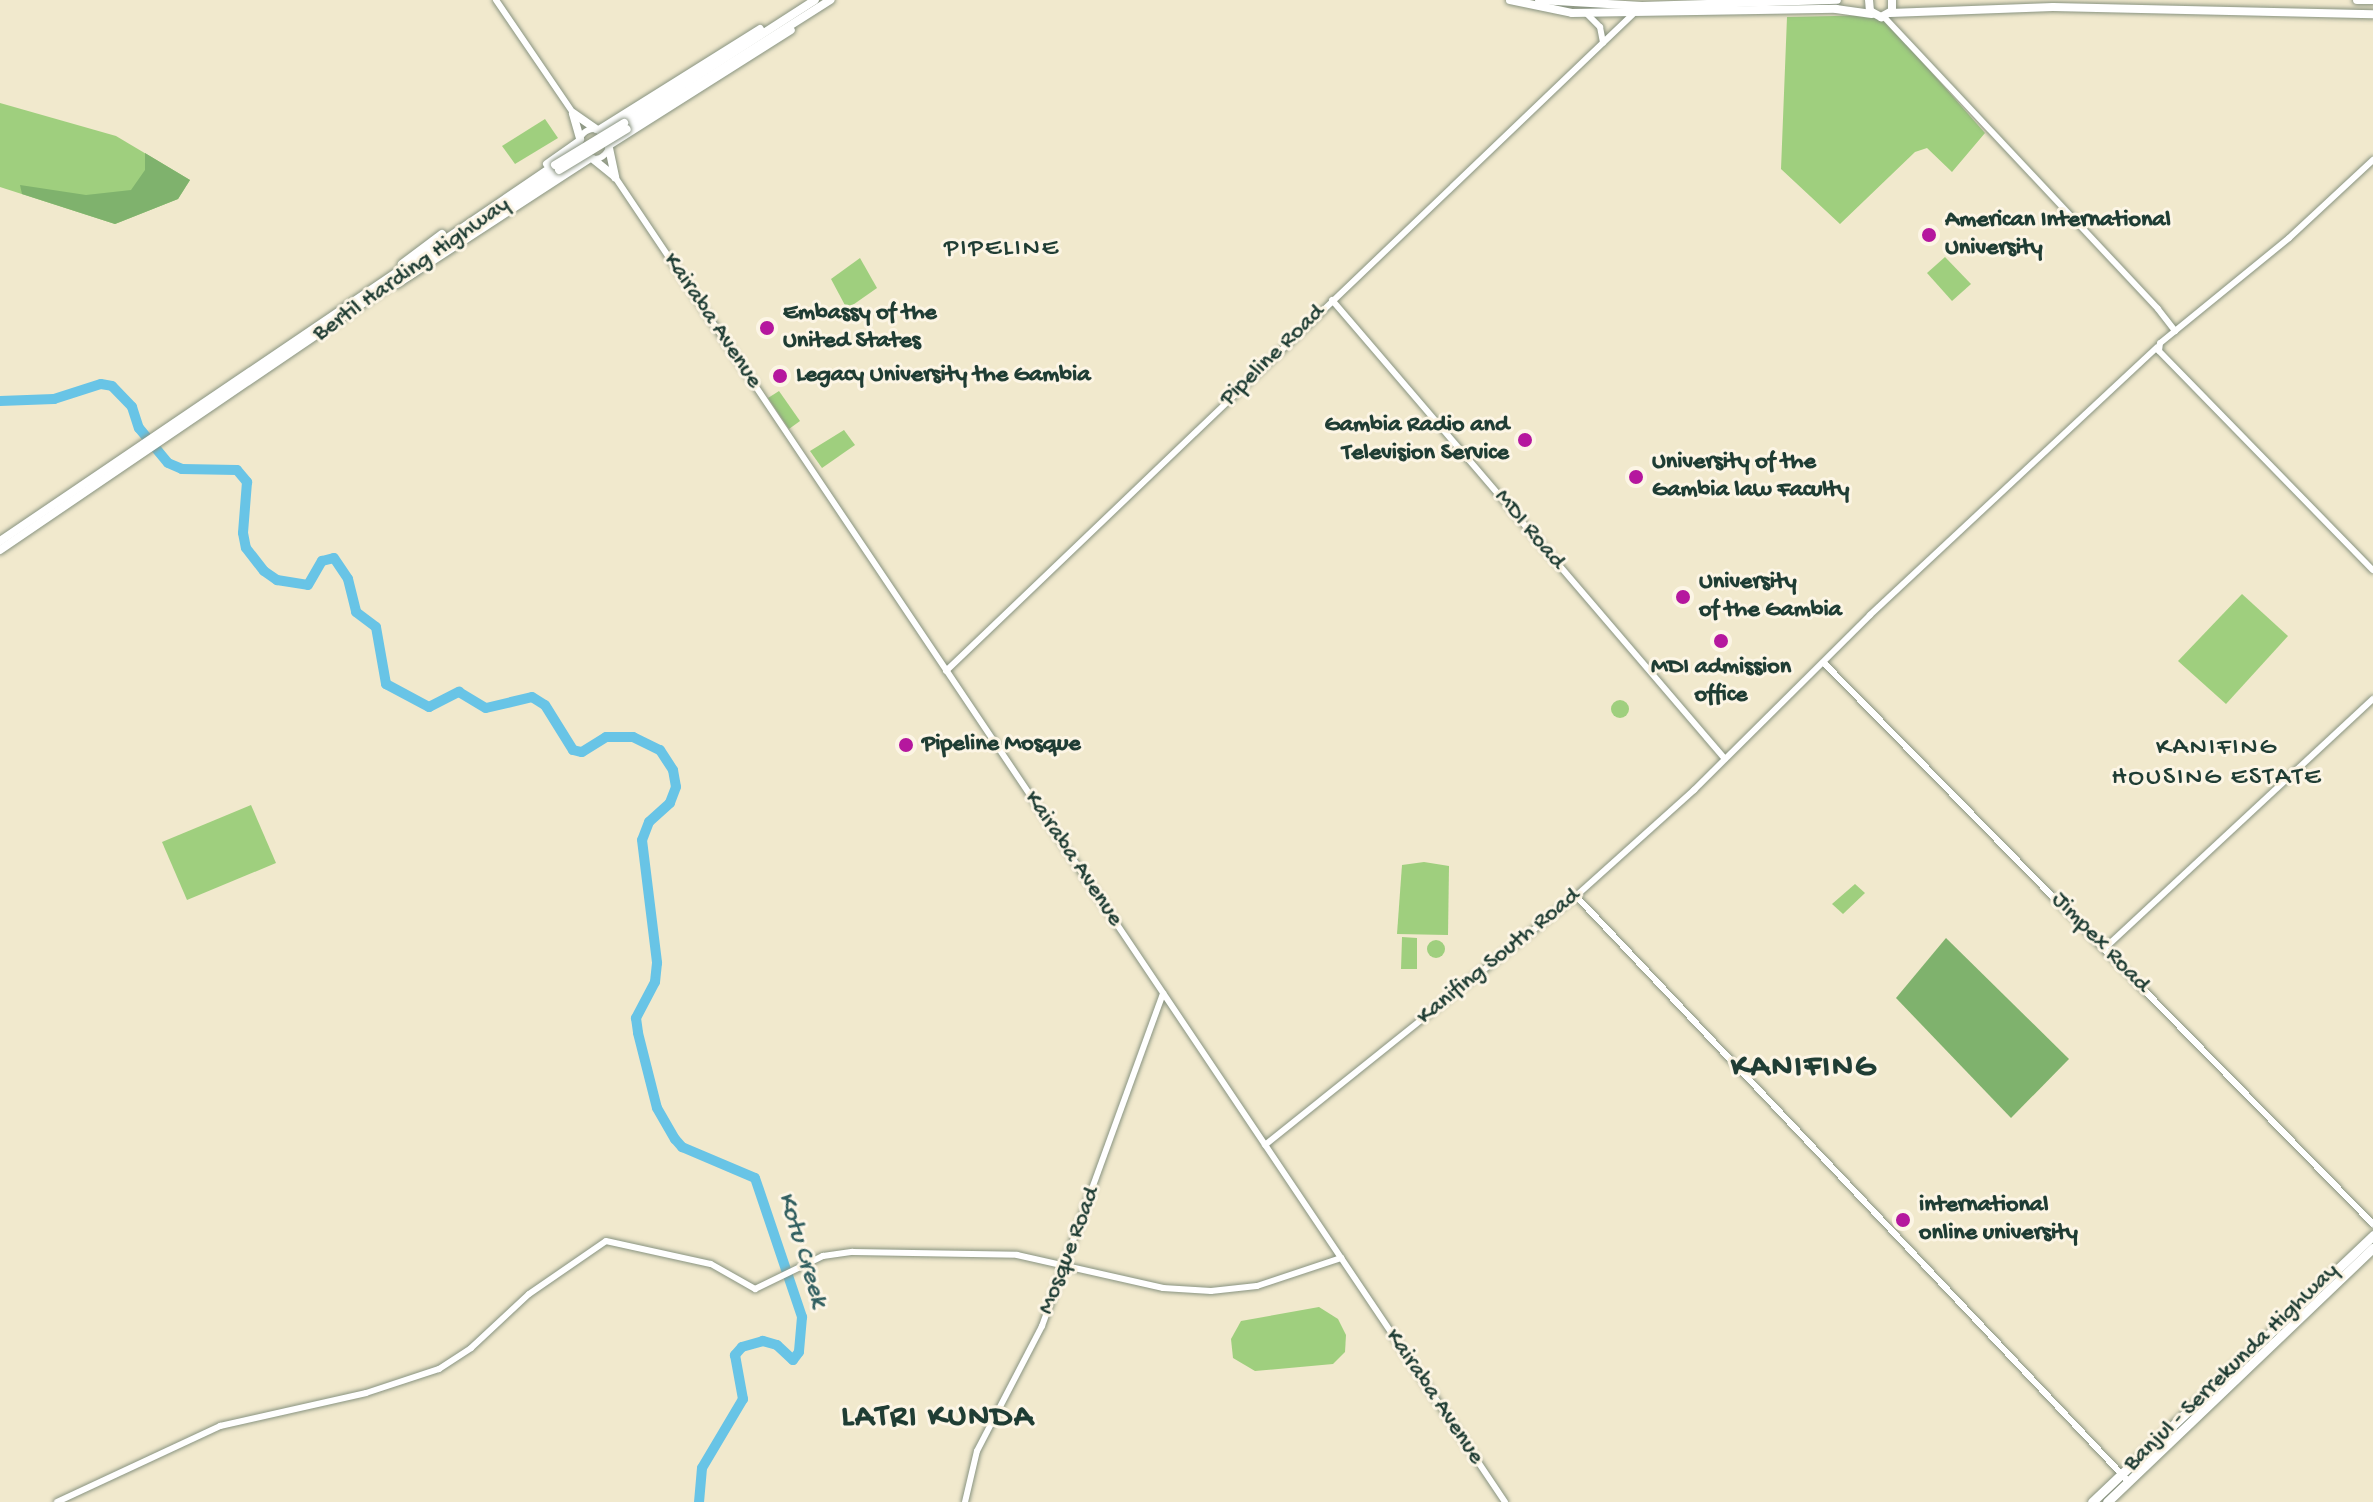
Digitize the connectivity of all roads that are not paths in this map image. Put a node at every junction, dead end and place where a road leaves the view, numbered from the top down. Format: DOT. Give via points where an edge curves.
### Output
graph roads {
  1 [pos="496,0"];
  2 [pos="815,0"];
  3 [pos="830,0"];
  4 [pos="1510,0"];
  5 [pos="1539,0"];
  6 [pos="1837,0"];
  7 [pos="1869,0"];
  8 [pos="1892,0"];
  9 [pos="2357,0"];
  10 [pos="2373,0"];
  11 [pos="1586,13"];
  12 [pos="1633,14"];
  13 [pos="1872,14"];
  14 [pos="2373,14"];
  15 [pos="1887,15"];
  16 [pos="795,17"];
  17 [pos="1603,43"];
  18 [pos="573,113"];
  19 [pos="597,129"];
  20 [pos="580,141"];
  21 [pos="609,147"];
  22 [pos="591,158"];
  23 [pos="2373,160"];
  24 [pos="615,177"];
  25 [pos="390,282"];
  26 [pos="1332,300"];
  27 [pos="2175,331"];
  28 [pos="2157,347"];
  29 [pos="143,452"];
  30 [pos="0,541"];
  31 [pos="0,550"];
  32 [pos="2373,570"];
  33 [pos="1825,664"];
  34 [pos="946,671"];
  35 [pos="2373,699"];
  36 [pos="1725,759"];
  37 [pos="1576,896"];
  38 [pos="2105,948"];
  39 [pos="1163,993"];
  40 [pos="1265,1145"];
  41 [pos="2373,1224"];
  42 [pos="2373,1235"];
  43 [pos="2373,1248"];
  44 [pos="1341,1258"];
  45 [pos="1063,1268"];
  46 [pos="2125,1478"];
  47 [pos="57,1502"];
  48 [pos="965,1502"];
  49 [pos="1505,1502"];
  50 [pos="2092,1502"];
  51 [pos="2107,1502"];
  1 -- 18 [label="street"];
  2 -- 16 [label="main road, Bertil Harding Highway"];
  3 -- 16 [label="main road, Bertil Harding Highway"];
  4 -- 11 [label="main road" via="1555,12"];
  5 -- 6 [label="main road" via="1642,6"];
  7 -- 13 [label="main road"];
  8 -- 15 [label="main road"];
  9 -- 10 [label="main road"];
  11 -- 12 [label="main road"];
  11 -- 17 [label="street" via="1600,27"];
  12 -- 13 [label="main road" via="1836,9"];
  12 -- 17 [label="street, Pipeline Road"];
  13 -- 15 [label="main road"];
  14 -- 15 [label="main road" via="2053,7"];
  15 -- 27 [label="street"];
  16 -- 19 [label="main road" via="738,42"];
  16 -- 21 [label="main road" via="749,60"];
  16 -- 25 [label="main road, Bertil Harding Highway, bridge"];
  17 -- 26 [label="street, Pipeline Road"];
  18 -- 19 [label="main road"];
  18 -- 20 [label="main road"];
  19 -- 20 [label="street"];
  19 -- 21 [label="street"];
  20 -- 22 [label="street"];
  20 -- 25 [label="main road" via="411,256"];
  21 -- 22 [label="street"];
  21 -- 24 [label="main road"];
  22 -- 24 [label="main road"];
  22 -- 25 [label="main road" via="425,271"];
  23 -- 27 [label="street, Kanifing South Road"];
  24 -- 34 [label="street, Kairaba Avenue"];
  25 -- 29 [label="main road, Bertil Harding Highway"];
  26 -- 34 [label="street, Pipeline Road"];
  26 -- 36 [label="street, MDI Road"];
  27 -- 28 [label="street, Kanifing South Road"];
  28 -- 32 [label="street"];
  28 -- 33 [label="street, Kanifing South Road" via="1870,615"];
  29 -- 30 [label="main road, Bertil Harding Highway"];
  29 -- 31 [label="main road, Bertil Harding Highway"];
  33 -- 36 [label="street, Kanifing South Road"];
  33 -- 38 [label="street, Jimpex Road"];
  34 -- 39 [label="street, Kairaba Avenue"];
  35 -- 38 [label="street"];
  36 -- 37 [label="street, Kanifing South Road"];
  37 -- 40 [label="street, Kanifing South Road"];
  37 -- 46 [label="street"];
  38 -- 41 [label="street, Jimpex Road"];
  39 -- 40 [label="street, Kairaba Avenue"];
  39 -- 45 [label="street, Mosque Road"];
  40 -- 44 [label="street, Kairaba Avenue"];
  42 -- 46 [label="highway, Banjul - Serrekunda Highway"];
  43 -- 46 [label="highway, Banjul - Serrekunda Highway"];
  44 -- 45 [label="street" via="1257,1286 1211,1291 1163,1288"];
  44 -- 49 [label="street, Kairaba Avenue"];
  45 -- 47 [label="street" via="1017,1255 878,1251 833,1254 748,1288 711,1264 606,1241 529,1294 471,1348 439,1369 366,1393 210,1429"];
  45 -- 48 [label="street, Mosque Road" via="1035,1342 973,1460"];
  46 -- 50 [label="highway, Banjul - Serrekunda Highway"];
  46 -- 51 [label="highway, Banjul - Serrekunda Highway"];
}
